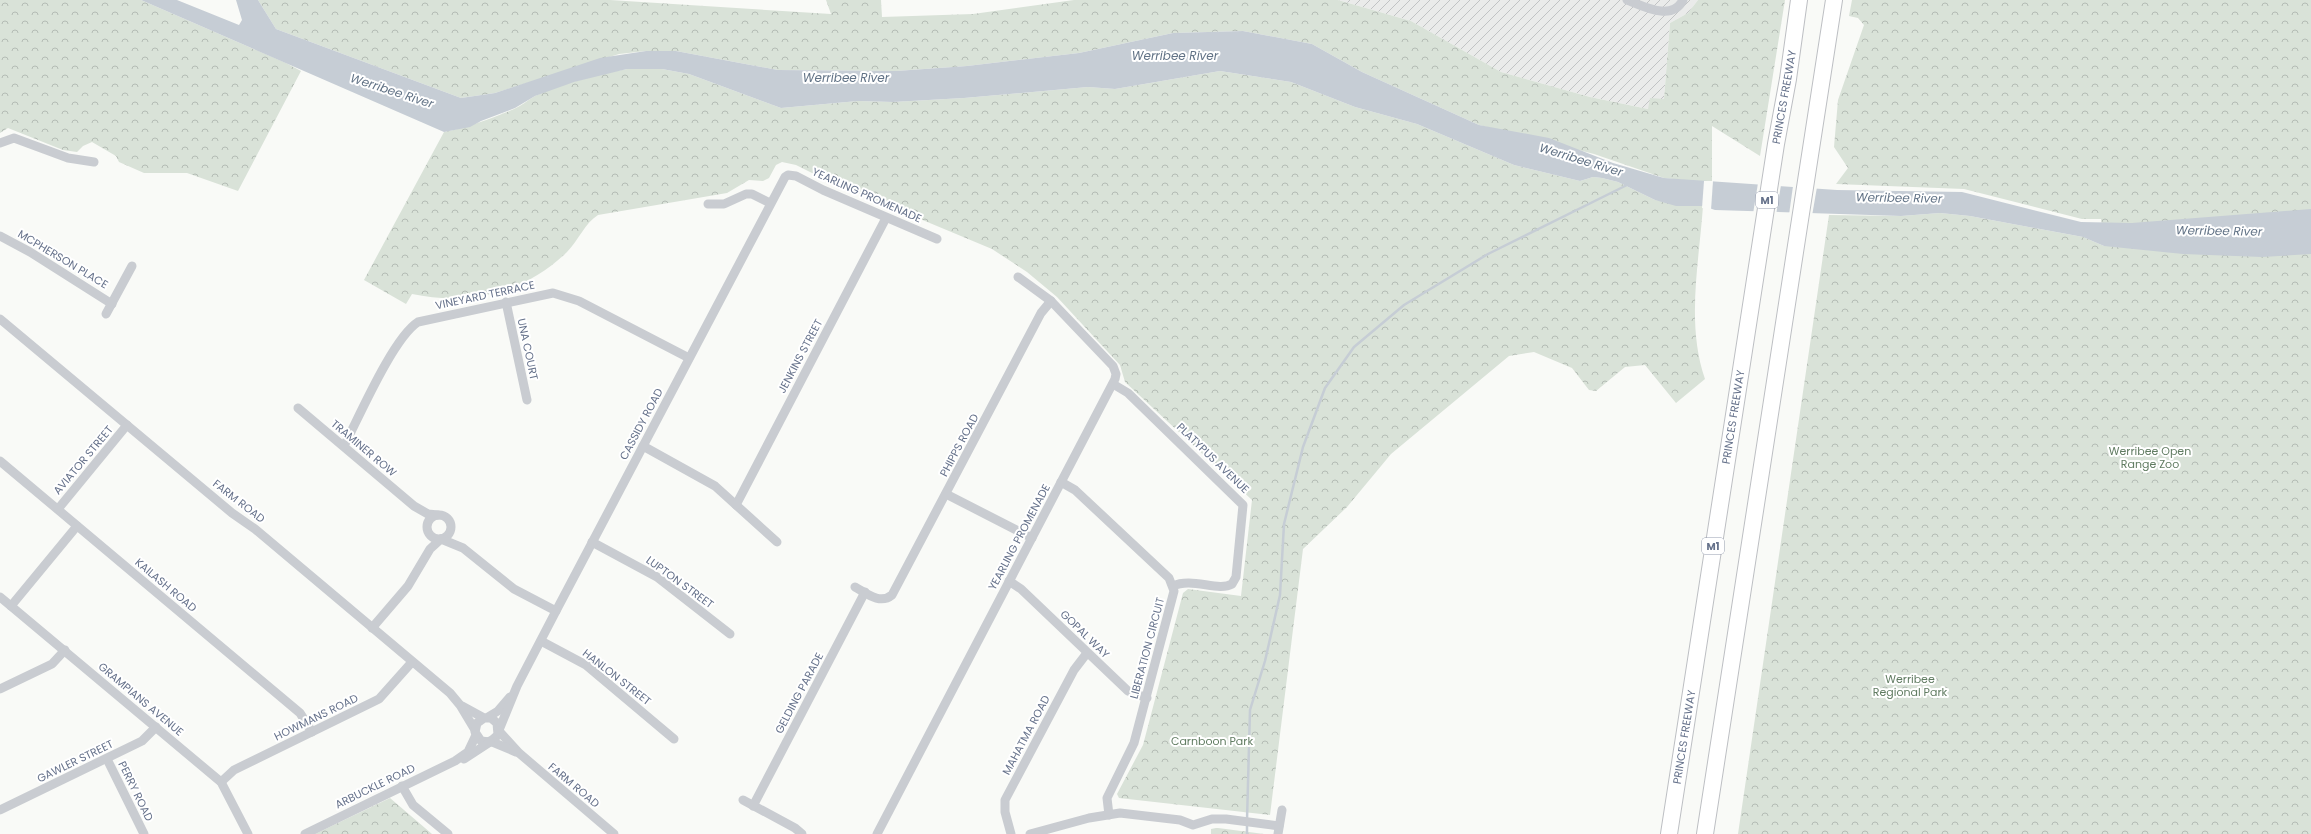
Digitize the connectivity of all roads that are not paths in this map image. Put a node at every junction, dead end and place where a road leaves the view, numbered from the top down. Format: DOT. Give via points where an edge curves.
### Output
graph roads {
  1 [pos="1627,0"];
  2 [pos="1683,0"];
  3 [pos="1799,0"];
  4 [pos="1834,0"];
  5 [pos="0,143"];
  6 [pos="94,162"];
  7 [pos="788,175"];
  8 [pos="770,203"];
  9 [pos="708,204"];
  10 [pos="886,218"];
  11 [pos="0,236"];
  12 [pos="937,239"];
  13 [pos="132,266"];
  14 [pos="1018,277"];
  15 [pos="1051,301"];
  16 [pos="506,302"];
  17 [pos="112,304"];
  18 [pos="106,314"];
  19 [pos="0,319"];
  20 [pos="689,358"];
  21 [pos="1113,384"];
  22 [pos="527,400"];
  23 [pos="298,408"];
  24 [pos="127,425"];
  25 [pos="344,446"];
  26 [pos="643,446"];
  27 [pos="0,461"];
  28 [pos="1061,482"];
  29 [pos="946,494"];
  30 [pos="736,505"];
  31 [pos="414,506"];
  32 [pos="58,509"];
  33 [pos="438,515"];
  34 [pos="77,526"];
  35 [pos="451,526"];
  36 [pos="427,529"];
  37 [pos="1032,538"];
  38 [pos="441,539"];
  39 [pos="592,542"];
  40 [pos="777,542"];
  41 [pos="463,548"];
  42 [pos="423,558"];
  43 [pos="1010,581"];
  44 [pos="1173,586"];
  45 [pos="855,587"];
  46 [pos="865,592"];
  47 [pos="0,597"];
  48 [pos="11,606"];
  49 [pos="556,611"];
  50 [pos="372,628"];
  51 [pos="730,634"];
  52 [pos="541,641"];
  53 [pos="65,650"];
  54 [pos="1087,653"];
  55 [pos="412,662"];
  56 [pos="518,686"];
  57 [pos="0,690"];
  58 [pos="1147,698"];
  59 [pos="460,705"];
  60 [pos="486,718"];
  61 [pos="156,727"];
  62 [pos="499,731"];
  63 [pos="312,732"];
  64 [pos="475,732"];
  65 [pos="674,739"];
  66 [pos="490,742"];
  67 [pos="519,753"];
  68 [pos="107,759"];
  69 [pos="455,761"];
  70 [pos="221,782"];
  71 [pos="402,786"];
  72 [pos="743,800"];
  73 [pos="754,806"];
  74 [pos="0,810"];
  75 [pos="1282,810"];
  76 [pos="1109,814"];
  77 [pos="1193,825"];
  78 [pos="1279,830"];
  79 [pos="144,834"];
  80 [pos="248,834"];
  81 [pos="305,834"];
  82 [pos="448,834"];
  83 [pos="614,834"];
  84 [pos="802,834"];
  85 [pos="877,834"];
  86 [pos="1011,834"];
  87 [pos="1030,834"];
  88 [pos="1196,834"];
  89 [pos="1669,834"];
  90 [pos="1705,834"];
  1 -- 2 [label="street" via="1664,12 1672,10"];
  3 -- 89 [label="highway, PRINCES FREEWAY / M1"];
  4 -- 90 [label="highway"];
  5 -- 6 [label="street" via="14,138 68,158"];
  7 -- 8 [label="street, CASSIDY ROAD" via="782,180"];
  7 -- 10 [label="street, YEARLING PROMENADE" via="796,176"];
  8 -- 9 [label="street" via="752,194 746,194 724,204"];
  8 -- 20 [label="street, CASSIDY ROAD"];
  10 -- 12 [label="street, YEARLING PROMENADE"];
  10 -- 30 [label="street, JENKINS STREET"];
  11 -- 17 [label="street, MCPHERSON PLACE"];
  13 -- 17 [label="street, MCPHERSON PLACE"];
  14 -- 15 [label="street"];
  15 -- 21 [label="street" via="1113,366 1116,374"];
  15 -- 29 [label="street, PHIPPS ROAD" via="1041,313"];
  16 -- 20 [label="street, VINEYARD TERRACE" via="553,293 565,295"];
  16 -- 22 [label="street, UNA COURT"];
  16 -- 25 [label="street, VINEYARD TERRACE" via="418,322 410,327 397,344"];
  17 -- 18 [label="street, MCPHERSON PLACE"];
  19 -- 24 [label="street, FARM ROAD"];
  20 -- 26 [label="street, CASSIDY ROAD"];
  21 -- 28 [label="street, YEARLING PROMENADE"];
  21 -- 44 [label="street, PLATYPUS AVENUE" via="1128,393 1243,505 1236,577 1232,584 1224,586 1188,582"];
  23 -- 25 [label="street, TRAMINER ROW"];
  24 -- 32 [label="street, AVIATOR STREET"];
  24 -- 50 [label="street, FARM ROAD" via="232,513 256,529"];
  25 -- 31 [label="street, TRAMINER ROW"];
  26 -- 30 [label="street" via="715,486"];
  26 -- 39 [label="street, CASSIDY ROAD"];
  27 -- 32 [label="street, KAILASH ROAD"];
  28 -- 37 [label="street, YEARLING PROMENADE"];
  28 -- 44 [label="street, LIBERATION CIRCUIT" via="1075,490 1169,578"];
  29 -- 37 [label="street"];
  29 -- 46 [label="street, PHIPPS ROAD" via="895,590 887,599 881,600"];
  30 -- 40 [label="street"];
  31 -- 33 [label="street, TRAMINER ROW" via="428,514"];
  31 -- 36 [label="street, TRAMINER ROW"];
  32 -- 34 [label="street, KAILASH ROAD"];
  33 -- 35 [label="street" via="446,517"];
  33 -- 36 [label="street" via="430,519"];
  34 -- 48 [label="street"];
  34 -- 63 [label="street, KAILASH ROAD" via="300,713"];
  35 -- 38 [label="street" via="448,535"];
  35 -- 41 [label="street"];
  36 -- 38 [label="street" via="431,536"];
  36 -- 42 [label="street"];
  37 -- 43 [label="street, YEARLING PROMENADE"];
  38 -- 41 [label="street"];
  38 -- 42 [label="street"];
  39 -- 49 [label="street, CASSIDY ROAD"];
  39 -- 51 [label="street, LUPTON STREET" via="658,577"];
  41 -- 49 [label="street" via="514,589"];
  42 -- 50 [label="street" via="408,586"];
  43 -- 54 [label="street, GOPAL WAY"];
  43 -- 85 [label="street, YEARLING PROMENADE"];
  44 -- 58 [label="street, LIBERATION CIRCUIT" via="1173,598"];
  45 -- 46 [label="street"];
  46 -- 73 [label="street, GELDING PARADE"];
  47 -- 48 [label="street, GRAMPIANS AVENUE"];
  48 -- 53 [label="street, GRAMPIANS AVENUE"];
  49 -- 52 [label="street, CASSIDY ROAD"];
  50 -- 55 [label="street, FARM ROAD"];
  52 -- 56 [label="street, CASSIDY ROAD"];
  52 -- 65 [label="street, HANLON STREET" via="586,665"];
  53 -- 57 [label="street" via="52,664"];
  53 -- 61 [label="street, GRAMPIANS AVENUE"];
  54 -- 58 [label="street, GOPAL WAY" via="1128,691"];
  54 -- 86 [label="street, MAHATMA ROAD" via="1074,670 1005,800 1005,812"];
  55 -- 59 [label="street, FARM ROAD" via="450,693"];
  55 -- 63 [label="street, HOWMANS ROAD" via="379,699"];
  56 -- 60 [label="street, CASSIDY ROAD" via="498,711"];
  56 -- 62 [label="street, CASSIDY ROAD"];
  58 -- 76 [label="street, LIBERATION CIRCUIT" via="1134,743 1107,798"];
  59 -- 60 [label="street, FARM ROAD"];
  59 -- 64 [label="street, FARM ROAD"];
  60 -- 62 [label="street" via="497,723"];
  60 -- 64 [label="street" via="477,722"];
  61 -- 68 [label="street, GAWLER STREET" via="142,741"];
  61 -- 70 [label="street, GRAMPIANS AVENUE"];
  62 -- 66 [label="street" via="496,738"];
  62 -- 67 [label="street, FARM ROAD"];
  63 -- 70 [label="street, HOWMANS ROAD" via="234,770"];
  64 -- 66 [label="street" via="481,741"];
  64 -- 69 [label="street, ARBUCKLE ROAD" via="468,752"];
  66 -- 67 [label="street, FARM ROAD"];
  66 -- 69 [label="street, ARBUCKLE ROAD" via="466,758"];
  67 -- 83 [label="street, FARM ROAD"];
  68 -- 74 [label="street, GAWLER STREET"];
  68 -- 79 [label="street, PERRY ROAD"];
  69 -- 71 [label="street, ARBUCKLE ROAD"];
  70 -- 80 [label="street, GRAMPIANS AVENUE"];
  71 -- 81 [label="street, ARBUCKLE ROAD"];
  71 -- 82 [label="street" via="413,805"];
  72 -- 73 [label="street"];
  73 -- 84 [label="street"];
  75 -- 78 [label="street"];
  76 -- 77 [label="street" via="1180,820"];
  76 -- 87 [label="street"];
  77 -- 78 [label="street" via="1212,819 1264,824"];
  77 -- 88 [label="street"];
}
